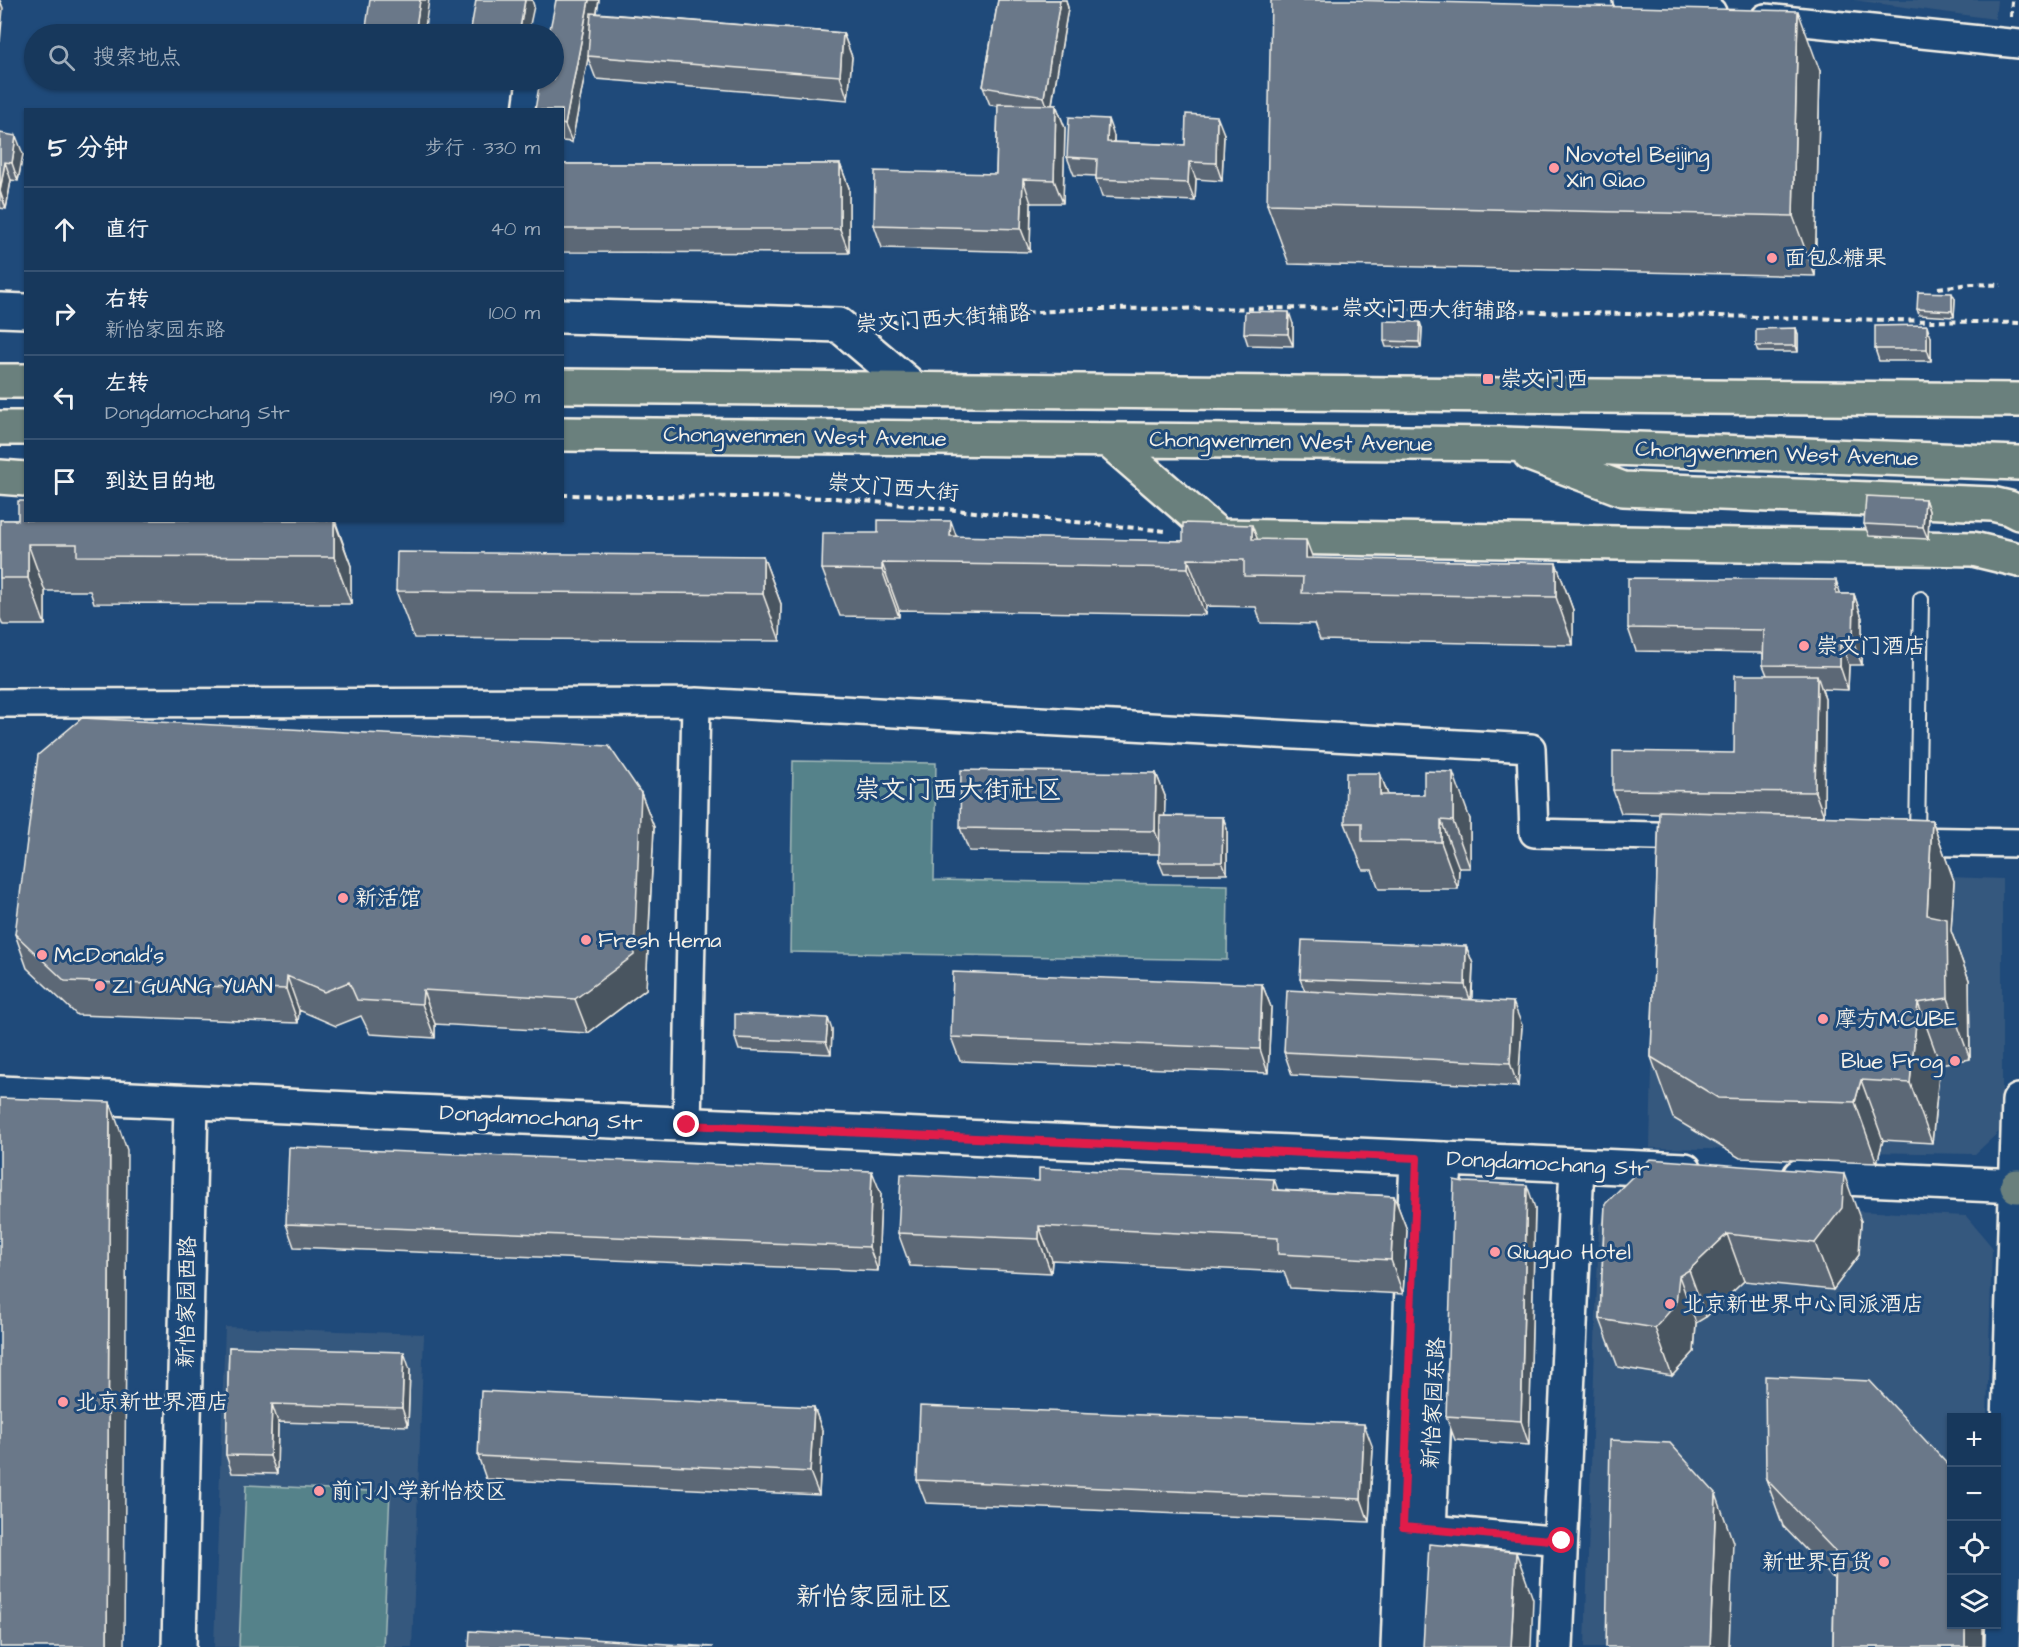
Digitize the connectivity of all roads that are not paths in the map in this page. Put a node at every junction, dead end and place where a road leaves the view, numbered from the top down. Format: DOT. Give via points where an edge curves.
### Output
graph roads {
  1 [pos="547,0"];
  2 [pos="1627,0"];
  3 [pos="542,24"];
  4 [pos="2019,45"];
  5 [pos="530,90"];
  6 [pos="527,108"];
  7 [pos="0,310"];
  8 [pos="24,311"];
  9 [pos="564,316"];
  10 [pos="0,381"];
  11 [pos="24,381"];
  12 [pos="564,386"];
  13 [pos="915,389"];
  14 [pos="2019,400"];
  15 [pos="0,428"];
  16 [pos="24,428"];
  17 [pos="564,434"];
  18 [pos="1108,440"];
  19 [pos="1503,444"];
  20 [pos="2019,463"];
  21 [pos="0,477"];
  22 [pos="24,479"];
  23 [pos="2019,513"];
  24 [pos="2019,560"];
  25 [pos="1921,599"];
  26 [pos="696,702"];
  27 [pos="0,703"];
  28 [pos="1713,837"];
  29 [pos="1881,841"];
  30 [pos="1917,841"];
  31 [pos="2019,843"];
  32 [pos="0,1093"];
  33 [pos="2019,1101"];
  34 [pos="191,1102"];
  35 [pos="687,1125"];
  36 [pos="1431,1159"];
  37 [pos="1577,1166"];
  38 [pos="1720,1172"];
  39 [pos="1768,1174"];
  40 [pos="2018,1186"];
  41 [pos="1416,1527"];
  42 [pos="1562,1541"];
  43 [pos="179,1647"];
  44 [pos="1398,1647"];
  45 [pos="1424,1647"];
  46 [pos="1557,1647"];
  47 [pos="2002,1647"];
  1 -- 3 [label="street"];
  2 -- 4 [label="street"];
  5 -- 6 [label="street"];
  7 -- 8 [label="street"];
  9 -- 13 [label="street, 崇文门西大街辅路" via="839,326"];
  10 -- 11 [label="main road"];
  12 -- 13 [label="main road"];
  13 -- 14 [label="main road"];
  15 -- 16 [label="main road"];
  17 -- 18 [label="main road, Chongwenmen West Avenue"];
  18 -- 19 [label="main road, Chongwenmen West Avenue"];
  18 -- 24 [label="main road" via="1219,536 1973,549"];
  19 -- 20 [label="main road, Chongwenmen West Avenue"];
  19 -- 23 [label="main road" via="1623,489 1992,504"];
  21 -- 22 [label="main road"];
  25 -- 30 [label="lane"];
  26 -- 27 [label="street"];
  26 -- 28 [label="street" via="1531,748 1534,834"];
  26 -- 35 [label="street"];
  29 -- 30 [label="street"];
  30 -- 31 [label="street"];
  32 -- 34 [label="street, Dongdamochang Str"];
  33 -- 40 [label="street"];
  34 -- 35 [label="street, Dongdamochang Str"];
  34 -- 43 [label="street, 新怡家园西路"];
  35 -- 36 [label="street, Dongdamochang Str"];
  36 -- 37 [label="street, Dongdamochang Str"];
  36 -- 41 [label="street, 新怡家园东路"];
  37 -- 38 [label="street, Dongdamochang Str"];
  37 -- 42 [label="street"];
  39 -- 40 [label="street"];
  40 -- 47 [label="street"];
  41 -- 42 [label="street"];
  41 -- 44 [label="street, 新怡家园东路"];
  41 -- 45 [label="street, 新怡家园东路"];
  42 -- 46 [label="street"];
}
